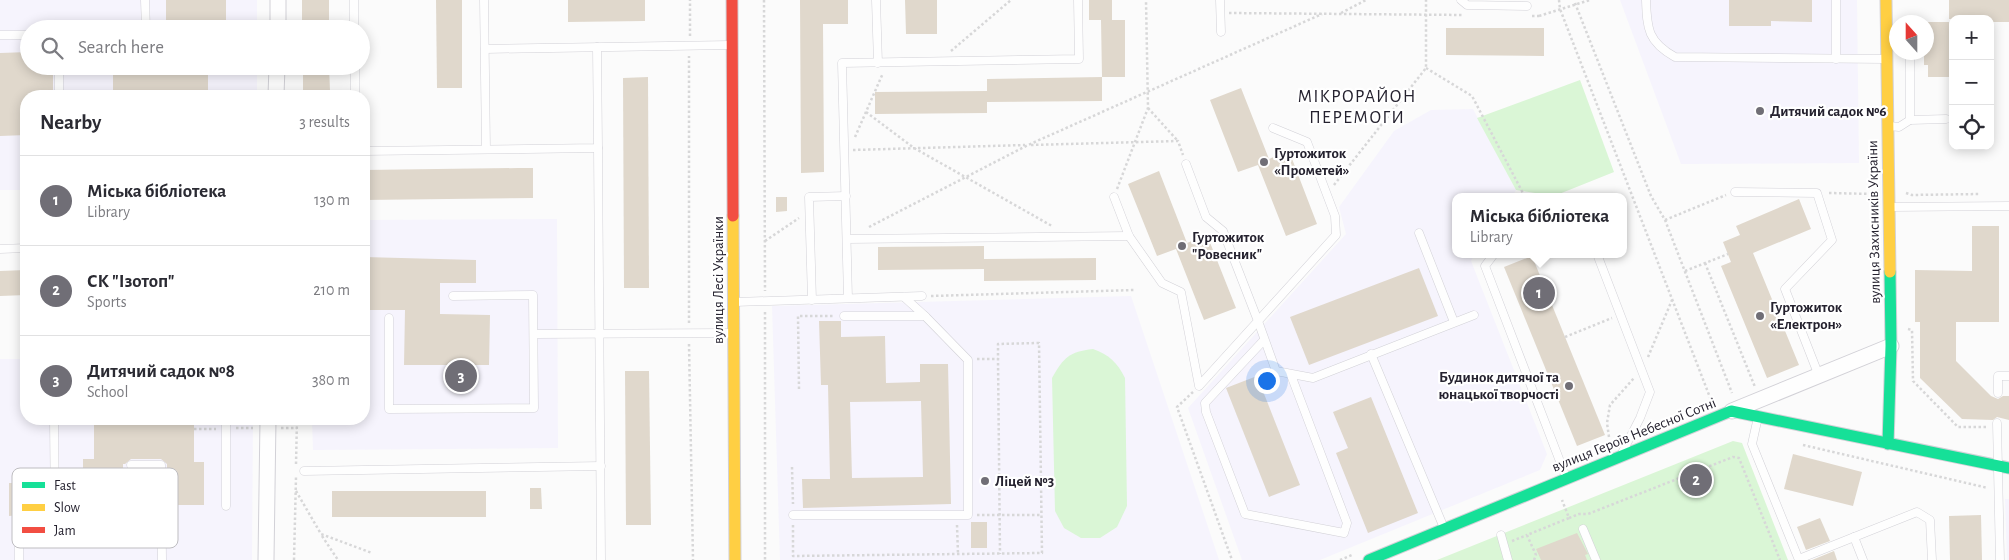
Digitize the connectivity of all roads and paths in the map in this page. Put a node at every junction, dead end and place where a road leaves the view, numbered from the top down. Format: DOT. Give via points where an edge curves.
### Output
graph roads {
  1 [pos="145,0"];
  2 [pos="278,0"];
  3 [pos="354,0"];
  4 [pos="484,0"];
  5 [pos="690,0"];
  6 [pos="732,0"];
  7 [pos="764,0"];
  8 [pos="876,0"];
  9 [pos="1011,0"];
  10 [pos="1078,0"];
  11 [pos="1146,0"];
  12 [pos="1220,0"];
  13 [pos="1366,0"];
  14 [pos="1426,0"];
  15 [pos="1461,0"];
  16 [pos="1559,0"];
  17 [pos="1590,0"];
  18 [pos="1646,0"];
  19 [pos="1836,0"];
  20 [pos="1886,0"];
  21 [pos="1575,3"];
  22 [pos="1527,6"];
  23 [pos="1560,9"];
  24 [pos="1220,13"];
  25 [pos="1322,14"];
  26 [pos="1339,14"];
  27 [pos="1426,15"];
  28 [pos="1473,16"];
  29 [pos="1530,16"];
  30 [pos="1539,16"];
  31 [pos="146,20"];
  32 [pos="278,20"];
  33 [pos="354,20"];
  34 [pos="1221,32"];
  35 [pos="0,35"];
  36 [pos="20,35"];
  37 [pos="690,46"];
  38 [pos="732,46"];
  39 [pos="597,47"];
  40 [pos="485,49"];
  41 [pos="1887,59"];
  42 [pos="1836,60"];
  43 [pos="1910,60"];
  44 [pos="887,62"];
  45 [pos="938,62"];
  46 [pos="878,63"];
  47 [pos="1426,68"];
  48 [pos="58,75"];
  49 [pos="277,75"];
  50 [pos="355,75"];
  51 [pos="59,90"];
  52 [pos="276,90"];
  53 [pos="355,90"];
  54 [pos="1148,91"];
  55 [pos="1148,108"];
  56 [pos="866,112"];
  57 [pos="1946,118"];
  58 [pos="1910,120"];
  59 [pos="1888,126"];
  60 [pos="1273,128"];
  61 [pos="1178,141"];
  62 [pos="1134,142"];
  63 [pos="1028,145"];
  64 [pos="598,148"];
  65 [pos="914,148"];
  66 [pos="486,149"];
  67 [pos="370,151"];
  68 [pos="1186,164"];
  69 [pos="965,177"];
  70 [pos="1735,192"];
  71 [pos="1905,192"];
  72 [pos="1523,193"];
  73 [pos="1817,193"];
  74 [pos="1327,194"];
  75 [pos="1888,194"];
  76 [pos="1980,194"];
  77 [pos="846,196"];
  78 [pos="1114,197"];
  79 [pos="2009,206"];
  80 [pos="1889,207"];
  81 [pos="810,211"];
  82 [pos="1665,220"];
  83 [pos="1419,233"];
  84 [pos="1070,236"];
  85 [pos="1129,236"];
  86 [pos="846,239"];
  87 [pos="765,241"];
  88 [pos="20,248"];
  89 [pos="0,249"];
  90 [pos="1728,254"];
  91 [pos="1491,258"];
  92 [pos="1599,258"];
  93 [pos="1706,263"];
  94 [pos="1685,271"];
  95 [pos="1135,290"];
  96 [pos="453,296"];
  97 [pos="922,296"];
  98 [pos="904,297"];
  99 [pos="848,298"];
  100 [pos="812,300"];
  101 [pos="1672,300"];
  102 [pos="765,301"];
  103 [pos="733,302"];
  104 [pos="1474,314"];
  105 [pos="1621,315"];
  106 [pos="844,316"];
  107 [pos="924,316"];
  108 [pos="389,318"];
  109 [pos="1258,321"];
  110 [pos="1454,322"];
  111 [pos="1912,330"];
  112 [pos="600,333"];
  113 [pos="689,333"];
  114 [pos="734,333"];
  115 [pos="534,334"];
  116 [pos="1565,337"];
  117 [pos="1264,340"];
  118 [pos="1890,346"];
  119 [pos="1372,354"];
  120 [pos="998,358"];
  121 [pos="968,360"];
  122 [pos="1642,370"];
  123 [pos="1290,375"];
  124 [pos="1819,376"];
  125 [pos="2009,376"];
  126 [pos="1199,386"];
  127 [pos="1755,387"];
  128 [pos="799,389"];
  129 [pos="1998,393"];
  130 [pos="1729,412"];
  131 [pos="1758,417"];
  132 [pos="54,425"];
  133 [pos="226,425"];
  134 [pos="268,425"];
  135 [pos="297,425"];
  136 [pos="1995,425"];
  137 [pos="1608,437"];
  138 [pos="1888,444"];
  139 [pos="1801,445"];
  140 [pos="1620,457"];
  141 [pos="131,465"];
  142 [pos="601,466"];
  143 [pos="792,467"];
  144 [pos="2003,467"];
  145 [pos="55,468"];
  146 [pos="161,468"];
  147 [pos="304,471"];
  148 [pos="1567,479"];
  149 [pos="296,490"];
  150 [pos="1998,491"];
  151 [pos="1562,500"];
  152 [pos="226,506"];
  153 [pos="999,514"];
  154 [pos="793,515"];
  155 [pos="957,515"];
  156 [pos="968,515"];
  157 [pos="1042,515"];
  158 [pos="1569,518"];
  159 [pos="1445,529"];
  160 [pos="1584,529"];
  161 [pos="321,534"];
  162 [pos="1527,534"];
  163 [pos="1501,535"];
  164 [pos="1854,537"];
  165 [pos="1503,544"];
  166 [pos="372,553"];
  167 [pos="958,554"];
  168 [pos="1000,554"];
  169 [pos="266,560"];
  170 [pos="294,560"];
  171 [pos="338,560"];
  172 [pos="601,560"];
  173 [pos="693,560"];
  174 [pos="735,560"];
  175 [pos="765,560"];
  176 [pos="1232,560"];
  177 [pos="1370,560"];
  178 [pos="1508,560"];
  179 [pos="1534,560"];
  180 [pos="1596,560"];
  181 [pos="1780,560"];
  182 [pos="1799,560"];
  183 [pos="1863,560"];
  184 [pos="1932,560"];
  185 [pos="2000,560"];
  1 -- 31 [label="lane"];
  2 -- 32 [label="street"];
  3 -- 33 [label="lane"];
  4 -- 40 [label="lane"];
  5 -- 37 [label="path"];
  6 -- 38 [label="street, вулиця Лесі Українки"];
  7 -- 87 [label="path"];
  8 -- 46 [label="lane"];
  9 -- 45 [label="path"];
  10 -- 45 [label="lane" via="1079,59"];
  11 -- 54 [label="path"];
  12 -- 24 [label="lane"];
  13 -- 26 [label="path"];
  14 -- 27 [label="path"];
  15 -- 22 [label="lane" via="1467,5"];
  16 -- 23 [label="path"];
  17 -- 21 [label="path"];
  18 -- 42 [label="lane" via="1647,24 1653,39 1661,49 1675,57"];
  19 -- 42 [label="lane"];
  20 -- 41 [label="street, вулиця Захисників України"];
  21 -- 23 [label="path"];
  21 -- 82 [label="path" via="1651,196"];
  22 -- 30 [label="path"];
  23 -- 30 [label="path"];
  23 -- 101 [label="path"];
  24 -- 25 [label="path"];
  24 -- 34 [label="lane"];
  25 -- 26 [label="path"];
  25 -- 54 [label="path"];
  26 -- 27 [label="path"];
  27 -- 28 [label="path"];
  27 -- 47 [label="path"];
  29 -- 30 [label="path"];
  35 -- 36 [label="lane"];
  37 -- 38 [label="lane"];
  37 -- 39 [label="lane"];
  37 -- 113 [label="path"];
  38 -- 103 [label="street, вулиця Лесі Українки"];
  39 -- 40 [label="lane"];
  39 -- 64 [label="lane"];
  40 -- 66 [label="lane"];
  41 -- 42 [label="lane"];
  41 -- 59 [label="street, вулиця Захисників України"];
  43 -- 58 [label="lane"];
  44 -- 45 [label="lane"];
  44 -- 46 [label="lane"];
  44 -- 56 [label="path"];
  46 -- 77 [label="lane" via="842,63"];
  47 -- 72 [label="path" via="1472,96"];
  47 -- 74 [label="path"];
  48 -- 51 [label="lane"];
  49 -- 52 [label="street"];
  50 -- 53 [label="lane"];
  54 -- 55 [label="path"];
  54 -- 63 [label="path"];
  55 -- 61 [label="path"];
  55 -- 62 [label="path"];
  56 -- 65 [label="path"];
  56 -- 65 [label="path" via="850,150"];
  57 -- 58 [label="lane"];
  58 -- 59 [label="lane" via="1899,127"];
  59 -- 75 [label="street, вулиця Захисників України"];
  60 -- 74 [label="lane" via="1306,142"];
  61 -- 62 [label="path"];
  61 -- 68 [label="path"];
  62 -- 63 [label="path"];
  62 -- 78 [label="path"];
  63 -- 65 [label="path"];
  63 -- 69 [label="path"];
  64 -- 66 [label="lane"];
  64 -- 112 [label="lane"];
  65 -- 69 [label="path"];
  66 -- 67 [label="lane"];
  68 -- 109 [label="lane" via="1206,217 1223,231"];
  69 -- 84 [label="path"];
  69 -- 86 [label="path"];
  70 -- 73 [label="lane"];
  70 -- 82 [label="path"];
  71 -- 76 [label="path"];
  73 -- 75 [label="path"];
  73 -- 124 [label="lane" via="1832,240 1785,290"];
  74 -- 109 [label="lane" via="1335,216 1336,235"];
  75 -- 80 [label="street, вулиця Захисників України"];
  77 -- 81 [label="lane" via="809,197"];
  77 -- 86 [label="lane"];
  78 -- 85 [label="lane"];
  79 -- 80 [label="lane"];
  80 -- 118 [label="street, вулиця Захисників України"];
  81 -- 87 [label="path"];
  81 -- 100 [label="lane"];
  82 -- 94 [label="path"];
  83 -- 110 [label="lane"];
  84 -- 85 [label="lane"];
  84 -- 86 [label="lane"];
  85 -- 126 [label="lane" via="1162,283 1181,292"];
  86 -- 99 [label="lane"];
  87 -- 102 [label="path"];
  88 -- 89 [label="lane"];
  90 -- 93 [label="path"];
  91 -- 148 [label="lane" via="1486,266"];
  92 -- 105 [label="lane"];
  93 -- 94 [label="path"];
  93 -- 127 [label="path"];
  94 -- 130 [label="path"];
  95 -- 97 [label="path"];
  96 -- 115 [label="lane" via="533,295"];
  97 -- 98 [label="lane"];
  98 -- 99 [label="lane"];
  98 -- 107 [label="lane"];
  99 -- 100 [label="lane"];
  100 -- 102 [label="lane"];
  101 -- 122 [label="path"];
  101 -- 130 [label="path"];
  102 -- 103 [label="lane"];
  102 -- 175 [label="path"];
  103 -- 114 [label="street, вулиця Лесі Українки"];
  104 -- 110 [label="lane"];
  105 -- 116 [label="path"];
  105 -- 122 [label="lane"];
  106 -- 107 [label="lane"];
  106 -- 128 [label="path" via="798,316"];
  107 -- 121 [label="lane"];
  108 -- 115 [label="lane" via="390,409 534,408"];
  109 -- 117 [label="lane"];
  109 -- 126 [label="lane"];
  110 -- 119 [label="lane"];
  111 -- 136 [label="path" via="1913,381 1958,426"];
  112 -- 113 [label="lane"];
  112 -- 115 [label="lane"];
  112 -- 142 [label="lane"];
  113 -- 114 [label="lane"];
  113 -- 173 [label="path"];
  114 -- 174 [label="street, вулиця Лесі Українки"];
  117 -- 123 [label="lane" via="1276,371"];
  117 -- 123 [label="lane" via="1205,403 1245,514 1344,533 1347,523"];
  118 -- 124 [label="street"];
  118 -- 138 [label="street, вулиця Захисників України"];
  119 -- 123 [label="lane" via="1314,378"];
  119 -- 159 [label="lane"];
  120 -- 121 [label="path"];
  120 -- 153 [label="path"];
  120 -- 157 [label="path" via="998,344 1039,343"];
  121 -- 156 [label="lane"];
  122 -- 137 [label="path" via="1610,405"];
  122 -- 140 [label="lane" via="1650,392"];
  124 -- 130 [label="street"];
  125 -- 129 [label="lane" via="1998,376"];
  126 -- 176 [label="path" via="1177,407"];
  130 -- 131 [label="street, вулиця Героїв Небесної Сотні"];
  130 -- 140 [label="street, вулиця Героїв Небесної Сотні"];
  131 -- 138 [label="street, вулиця Героїв Небесної Сотні"];
  131 -- 182 [label="lane" via="1752,444"];
  132 -- 145 [label="lane"];
  133 -- 152 [label="lane"];
  134 -- 169 [label="street"];
  135 -- 149 [label="path"];
  136 -- 144 [label="lane"];
  138 -- 144 [label="street, вулиця Героїв Небесної Сотні"];
  139 -- 150 [label="path"];
  140 -- 148 [label="street, вулиця Героїв Небесної Сотні"];
  141 -- 146 [label="lane" via="161,465"];
  142 -- 147 [label="lane"];
  142 -- 172 [label="lane"];
  143 -- 154 [label="path"];
  144 -- 150 [label="lane"];
  148 -- 159 [label="street, вулиця Героїв Небесної Сотні"];
  149 -- 161 [label="path"];
  149 -- 170 [label="path"];
  150 -- 185 [label="lane"];
  151 -- 158 [label="path"];
  153 -- 156 [label="path"];
  153 -- 157 [label="path"];
  153 -- 168 [label="path"];
  154 -- 155 [label="lane"];
  154 -- 167 [label="path" via="793,556"];
  155 -- 156 [label="lane"];
  155 -- 167 [label="path"];
  157 -- 168 [label="path" via="1042,553"];
  158 -- 162 [label="path"];
  158 -- 181 [label="path" via="1588,514 1733,457 1739,458"];
  159 -- 177 [label="street, вулиця Героїв Небесної Сотні"];
  160 -- 180 [label="lane"];
  161 -- 166 [label="path"];
  161 -- 171 [label="path"];
  162 -- 165 [label="path"];
  162 -- 179 [label="path" via="1536,555"];
  163 -- 165 [label="lane"];
  164 -- 182 [label="lane"];
  164 -- 183 [label="lane"];
  164 -- 184 [label="lane" via="1917,512 1930,520"];
  165 -- 178 [label="lane"];
  167 -- 168 [label="path"];
}
